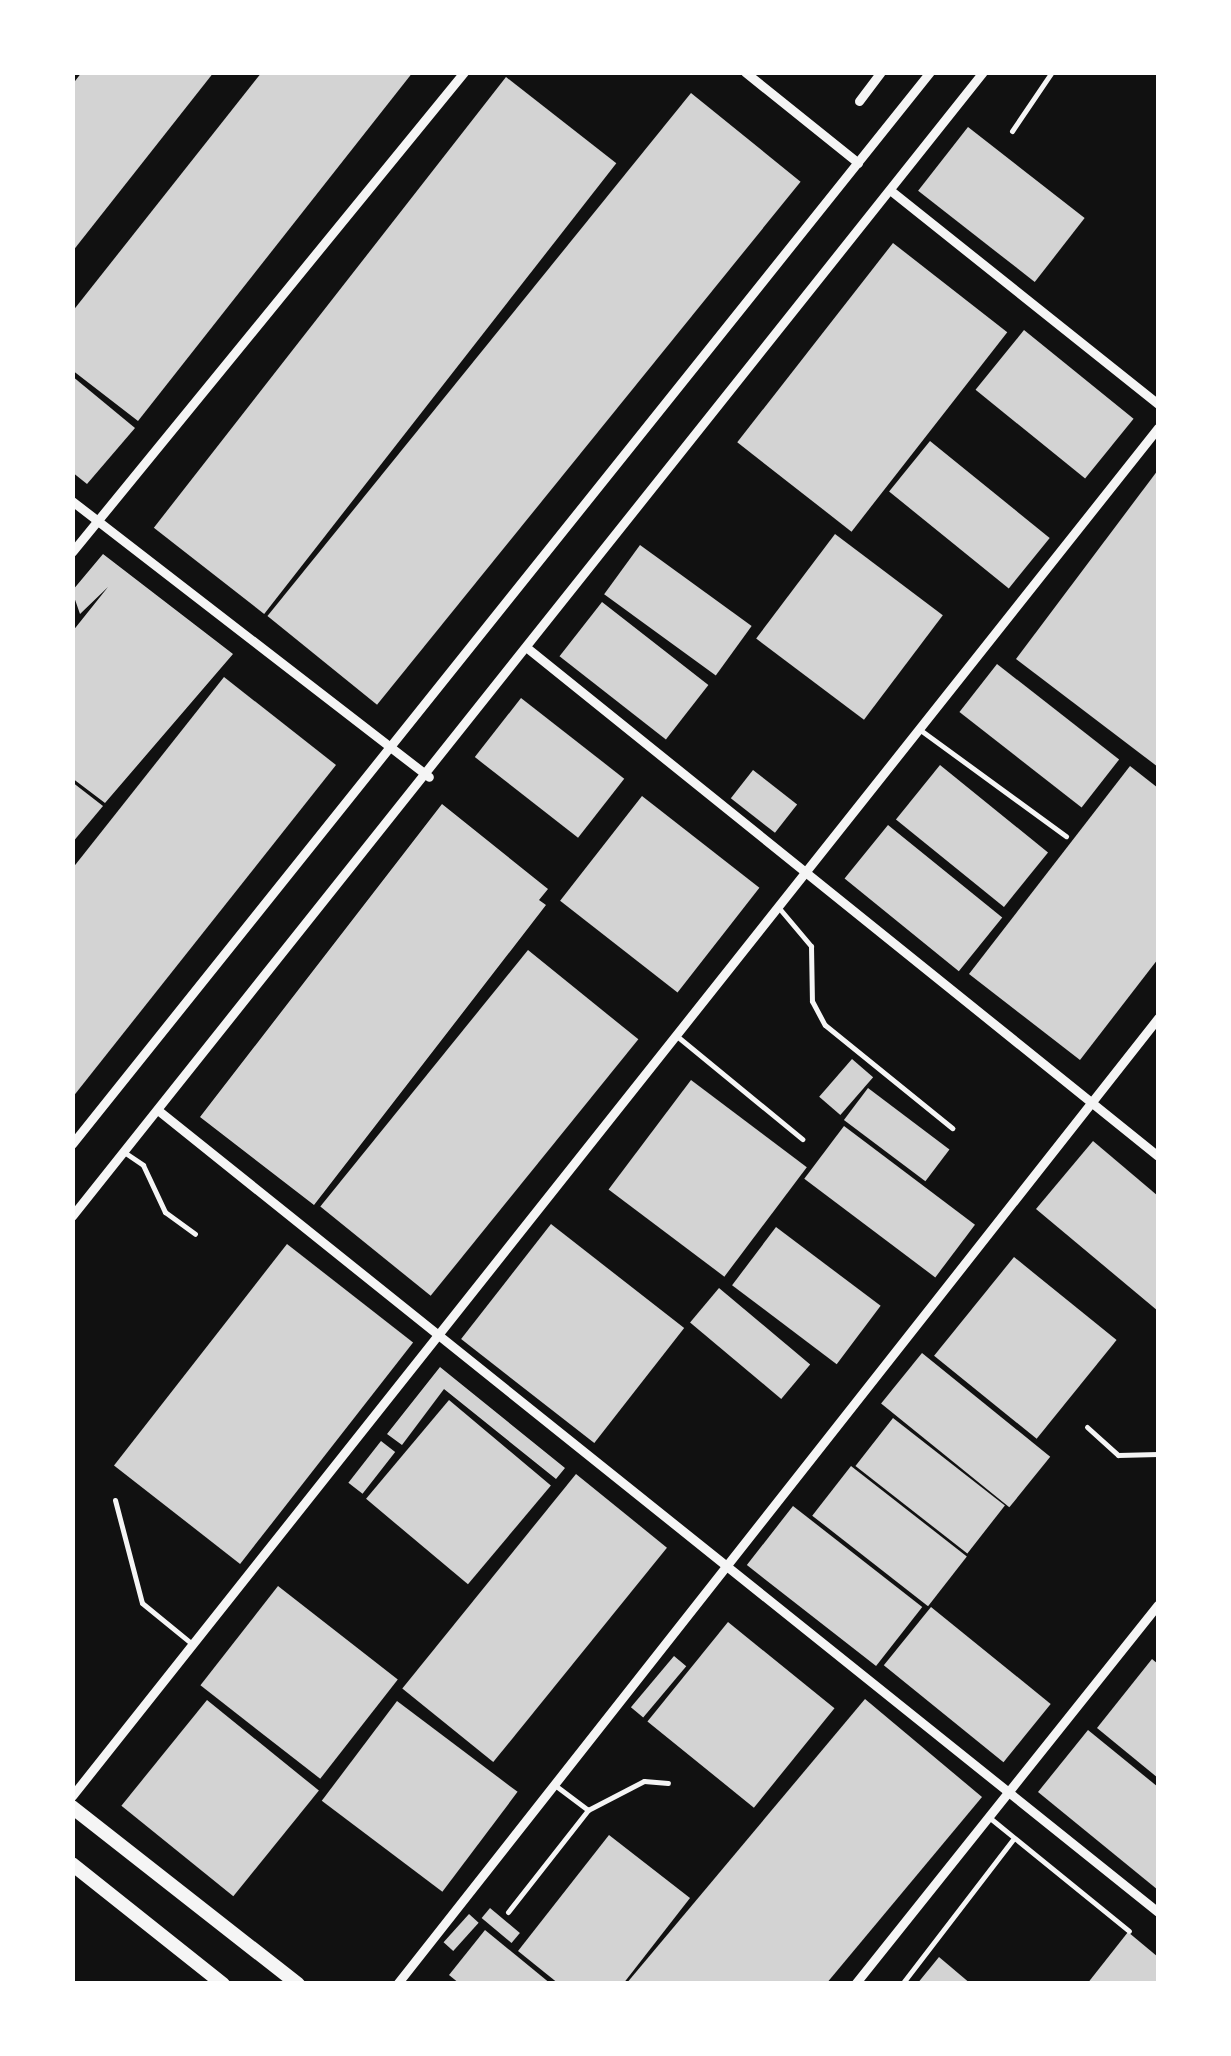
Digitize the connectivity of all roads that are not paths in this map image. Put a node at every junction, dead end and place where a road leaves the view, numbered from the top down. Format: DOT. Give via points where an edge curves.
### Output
graph roads {
  1 [pos="464,72"];
  2 [pos="745,72"];
  3 [pos="881,72"];
  4 [pos="930,72"];
  5 [pos="983,72"];
  6 [pos="1052,72"];
  7 [pos="859,101"];
  8 [pos="1012,131"];
  9 [pos="858,164"];
  10 [pos="890,190"];
  11 [pos="1158,404"];
  12 [pos="1158,428"];
  13 [pos="72,500"];
  14 [pos="97,520"];
  15 [pos="72,552"];
  16 [pos="526,647"];
  17 [pos="920,729"];
  18 [pos="390,751"];
  19 [pos="429,777"];
  20 [pos="1066,836"];
  21 [pos="804,873"];
  22 [pos="777,906"];
  23 [pos="1158,1018"];
  24 [pos="675,1035"];
  25 [pos="1092,1102"];
  26 [pos="159,1111"];
  27 [pos="952,1128"];
  28 [pos="802,1139"];
  29 [pos="72,1144"];
  30 [pos="124,1152"];
  31 [pos="1158,1156"];
  32 [pos="72,1216"];
  33 [pos="195,1234"];
  34 [pos="439,1336"];
  35 [pos="1087,1427"];
  36 [pos="1158,1454"];
  37 [pos="116,1500"];
  38 [pos="728,1566"];
  39 [pos="1158,1605"];
  40 [pos="191,1643"];
  41 [pos="668,1782"];
  42 [pos="553,1784"];
  43 [pos="1007,1790"];
  44 [pos="72,1796"];
  45 [pos="72,1807"];
  46 [pos="588,1810"];
  47 [pos="988,1816"];
  48 [pos="1014,1838"];
  49 [pos="72,1864"];
  50 [pos="508,1912"];
  51 [pos="1158,1912"];
  52 [pos="1128,1931"];
  53 [pos="223,1984"];
  54 [pos="298,1984"];
  55 [pos="398,1984"];
  56 [pos="855,1984"];
  57 [pos="902,1984"];
  1 -- 14 [label="street"];
  2 -- 9 [label="street"];
  3 -- 7 [label="street"];
  4 -- 9 [label="street"];
  5 -- 10 [label="street"];
  6 -- 8 [label="lane"];
  9 -- 18 [label="street"];
  10 -- 11 [label="street"];
  10 -- 16 [label="street"];
  12 -- 17 [label="street"];
  13 -- 14 [label="street"];
  14 -- 15 [label="street"];
  14 -- 18 [label="street"];
  16 -- 19 [label="street"];
  16 -- 21 [label="street"];
  17 -- 20 [label="lane"];
  17 -- 21 [label="street"];
  18 -- 19 [label="street"];
  18 -- 29 [label="street"];
  19 -- 26 [label="street"];
  21 -- 22 [label="street"];
  21 -- 25 [label="street"];
  22 -- 24 [label="street"];
  22 -- 27 [label="lane" via="811,946 812,1002 825,1025"];
  23 -- 25 [label="street"];
  24 -- 28 [label="lane"];
  24 -- 34 [label="street"];
  25 -- 31 [label="street"];
  25 -- 38 [label="street"];
  26 -- 30 [label="street"];
  26 -- 34 [label="street"];
  30 -- 32 [label="street"];
  30 -- 33 [label="lane" via="144,1165 165,1212"];
  34 -- 38 [label="street"];
  34 -- 40 [label="street"];
  35 -- 36 [label="lane" via="1118,1455"];
  37 -- 40 [label="lane" via="142,1602"];
  38 -- 42 [label="street"];
  38 -- 43 [label="street"];
  39 -- 43 [label="street"];
  40 -- 44 [label="street"];
  41 -- 46 [label="lane" via="644,1781"];
  42 -- 46 [label="lane"];
  42 -- 55 [label="street"];
  43 -- 47 [label="street"];
  43 -- 51 [label="street"];
  45 -- 54 [label="main road"];
  46 -- 50 [label="lane"];
  47 -- 48 [label="lane"];
  47 -- 56 [label="street"];
  48 -- 52 [label="lane"];
  48 -- 57 [label="lane"];
  49 -- 53 [label="main road"];
}
